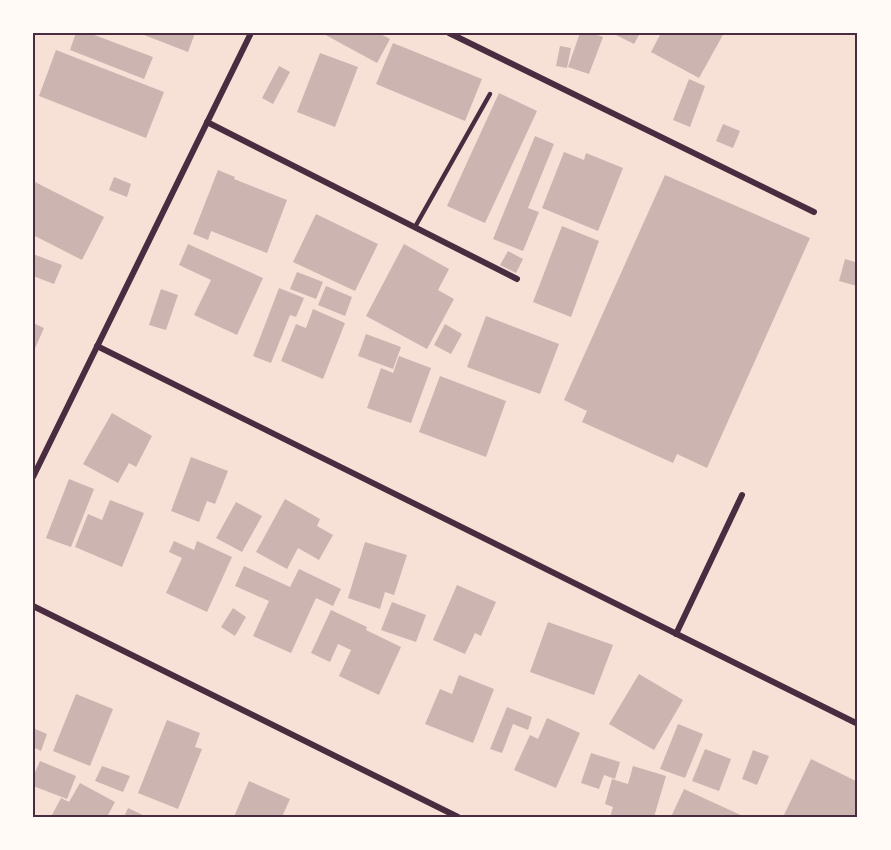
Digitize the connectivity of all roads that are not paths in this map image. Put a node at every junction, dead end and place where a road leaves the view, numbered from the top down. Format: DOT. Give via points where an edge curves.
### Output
graph roads {
  1 [pos="251,33"];
  2 [pos="449,33"];
  3 [pos="490,94"];
  4 [pos="207,122"];
  5 [pos="814,212"];
  6 [pos="415,227"];
  7 [pos="517,279"];
  8 [pos="98,346"];
  9 [pos="33,477"];
  10 [pos="742,495"];
  11 [pos="33,606"];
  12 [pos="676,634"];
  13 [pos="858,724"];
  14 [pos="458,817"];
  1 -- 4 [label="street"];
  2 -- 5 [label="street"];
  3 -- 6 [label="lane"];
  4 -- 6 [label="street"];
  4 -- 8 [label="street"];
  6 -- 7 [label="street"];
  8 -- 9 [label="street"];
  8 -- 12 [label="street"];
  10 -- 12 [label="street"];
  11 -- 14 [label="street"];
  12 -- 13 [label="street"];
}
